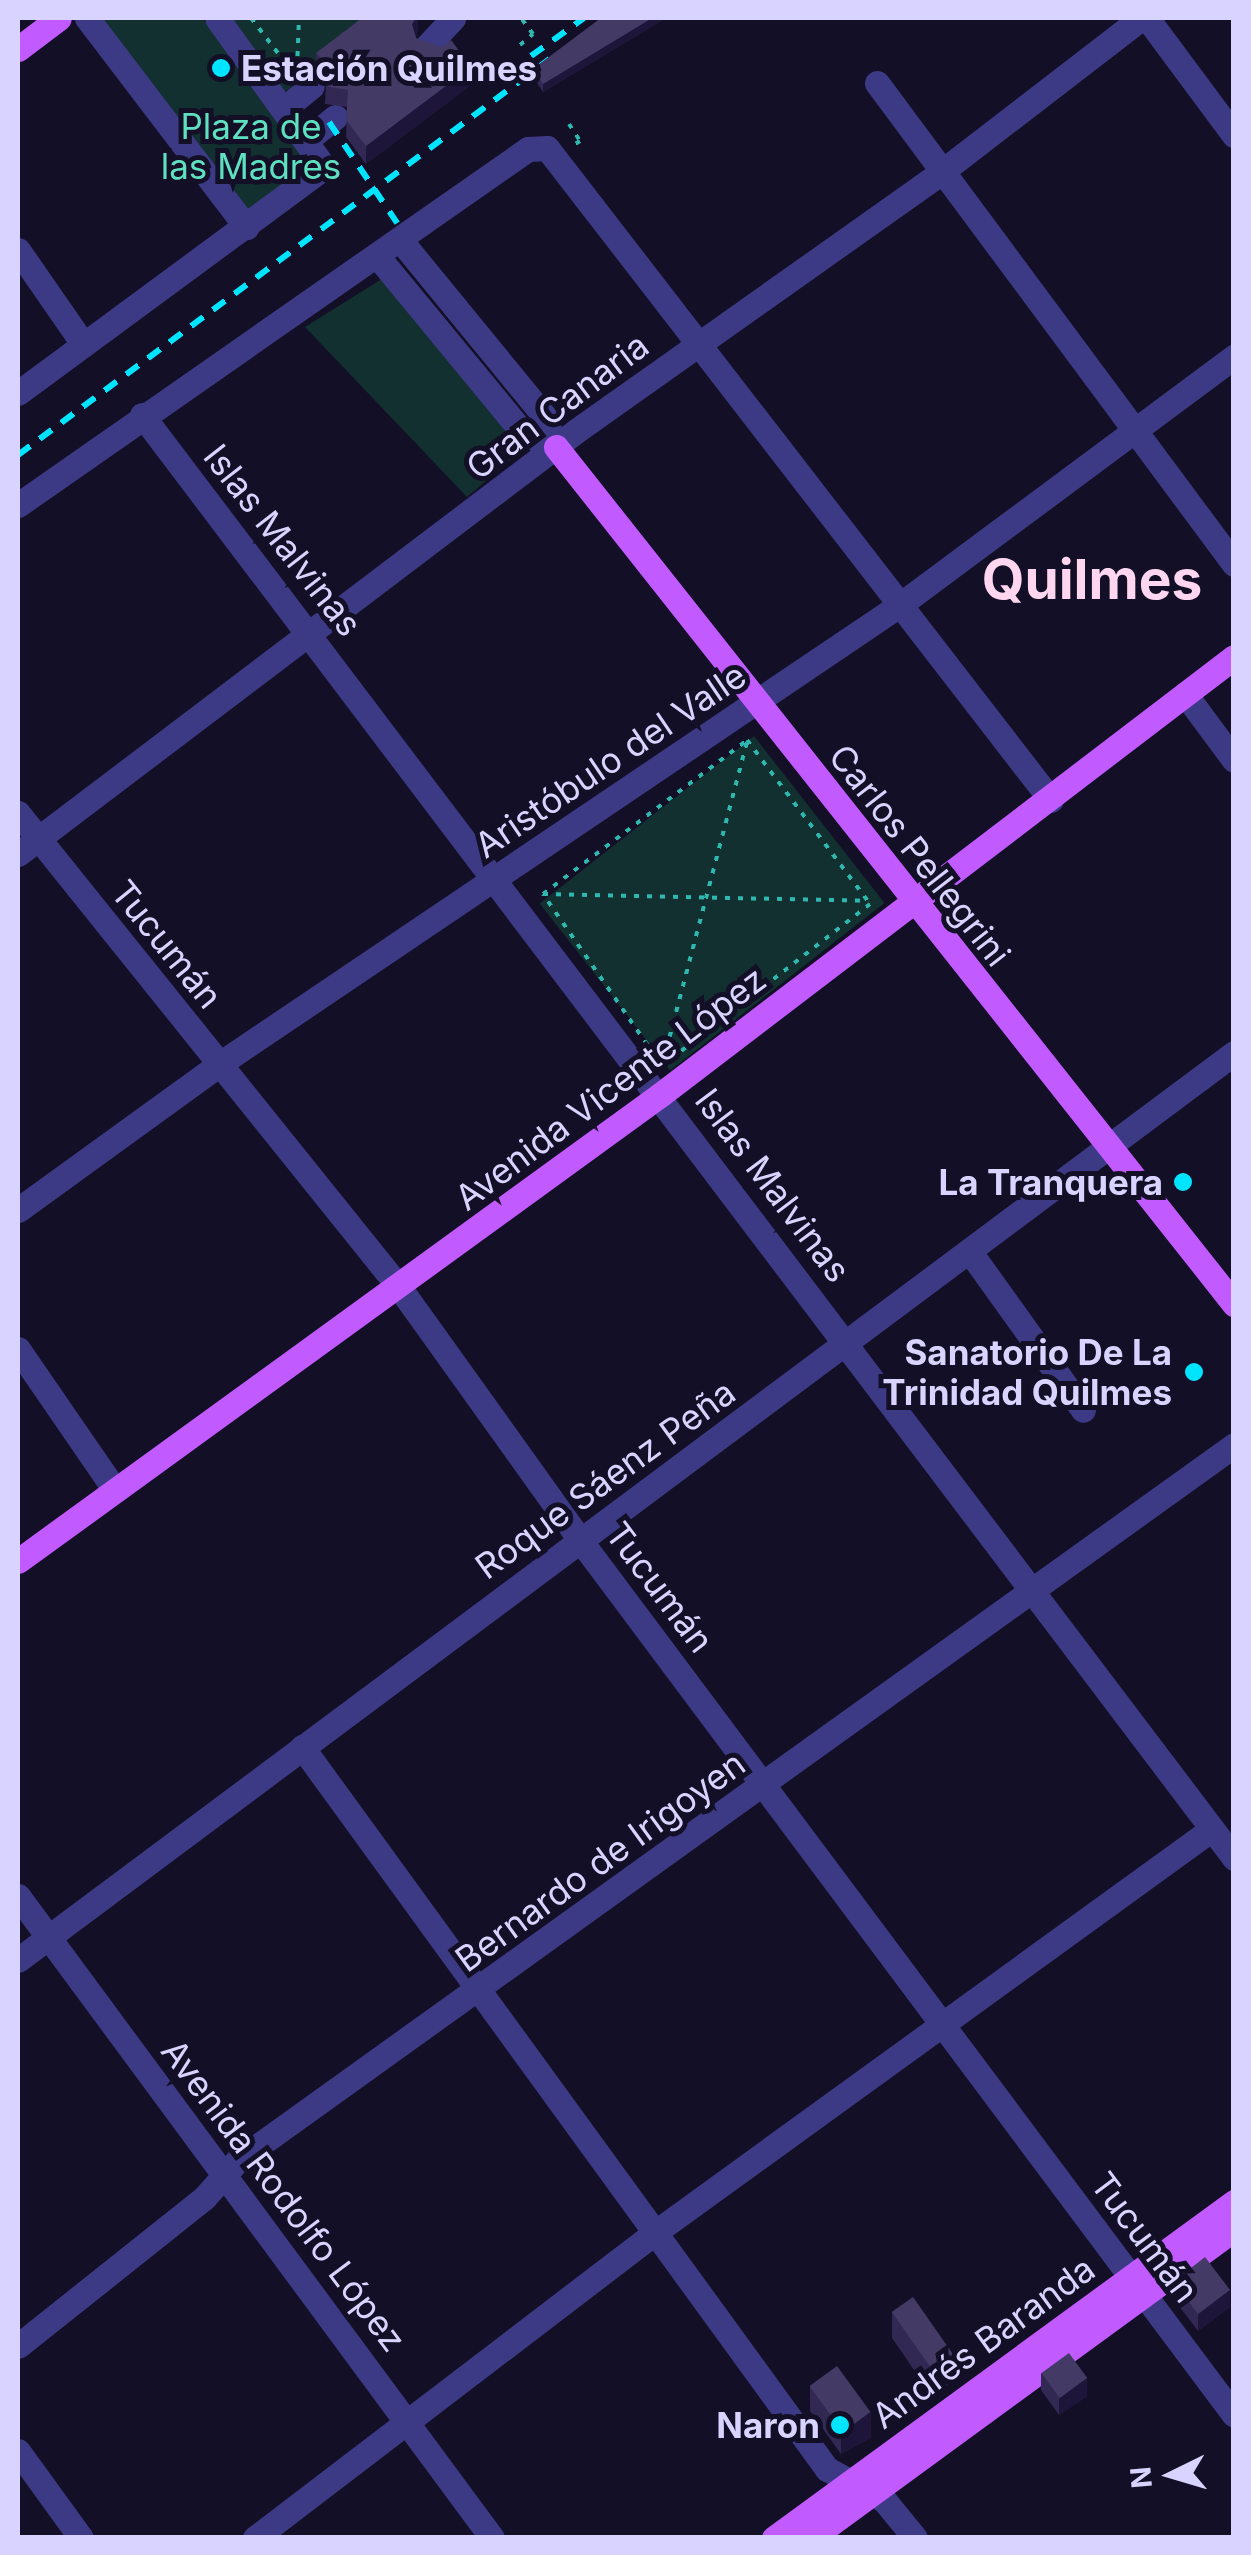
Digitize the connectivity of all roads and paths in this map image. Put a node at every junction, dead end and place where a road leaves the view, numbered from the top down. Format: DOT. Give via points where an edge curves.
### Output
graph roads {
  1 [pos="87,18"];
  2 [pos="217,18"];
  3 [pos="252,18"];
  4 [pos="299,18"];
  5 [pos="521,18"];
  6 [pos="1144,18"];
  7 [pos="449,19"];
  8 [pos="52,20"];
  9 [pos="428,45"];
  10 [pos="520,45"];
  11 [pos="18,49"];
  12 [pos="307,76"];
  13 [pos="878,83"];
  14 [pos="286,107"];
  15 [pos="335,118"];
  16 [pos="569,124"];
  17 [pos="1234,135"];
  18 [pos="308,138"];
  19 [pos="580,141"];
  20 [pos="940,173"];
  21 [pos="246,228"];
  22 [pos="401,241"];
  23 [pos="18,250"];
  24 [pos="378,257"];
  25 [pos="83,344"];
  26 [pos="701,344"];
  27 [pos="1234,357"];
  28 [pos="18,393"];
  29 [pos="142,415"];
  30 [pos="1132,431"];
  31 [pos="556,447"];
  32 [pos="18,505"];
  33 [pos="1234,564"];
  34 [pos="900,604"];
  35 [pos="313,636"];
  36 [pos="1234,658"];
  37 [pos="1185,694"];
  38 [pos="756,704"];
  39 [pos="747,740"];
  40 [pos="1234,760"];
  41 [pos="1051,800"];
  42 [pos="18,812"];
  43 [pos="28,846"];
  44 [pos="495,880"];
  45 [pos="543,894"];
  46 [pos="706,898"];
  47 [pos="867,901"];
  48 [pos="913,906"];
  49 [pos="1234,1053"];
  50 [pos="218,1065"];
  51 [pos="662,1066"];
  52 [pos="660,1095"];
  53 [pos="1112,1148"];
  54 [pos="18,1210"];
  55 [pos="970,1252"];
  56 [pos="399,1287"];
  57 [pos="1234,1304"];
  58 [pos="848,1342"];
  59 [pos="18,1350"];
  60 [pos="1082,1410"];
  61 [pos="1234,1444"];
  62 [pos="115,1490"];
  63 [pos="580,1540"];
  64 [pos="18,1562"];
  65 [pos="1034,1590"];
  66 [pos="302,1746"];
  67 [pos="766,1783"];
  68 [pos="1212,1829"];
  69 [pos="1234,1858"];
  70 [pos="18,1896"];
  71 [pos="48,1936"];
  72 [pos="18,1960"];
  73 [pos="483,1990"];
  74 [pos="942,2025"];
  75 [pos="225,2173"];
  76 [pos="1234,2202"];
  77 [pos="1234,2229"];
  78 [pos="658,2231"];
  79 [pos="1138,2284"];
  80 [pos="18,2346"];
  81 [pos="1234,2415"];
  82 [pos="407,2419"];
  83 [pos="18,2450"];
  84 [pos="860,2489"];
  85 [pos="80,2538"];
  86 [pos="255,2538"];
  87 [pos="492,2538"];
  88 [pos="774,2538"];
  89 [pos="811,2538"];
  90 [pos="914,2538"];
  1 -- 21 [label="street"];
  2 -- 14 [label="street"];
  3 -- 12 [label="path"];
  4 -- 12 [label="path"];
  5 -- 10 [label="path" via="533,34"];
  6 -- 17 [label="street"];
  6 -- 20 [label="street, Gran Canaria"];
  7 -- 9 [label="street"];
  8 -- 11 [label="main road"];
  12 -- 14 [label="street"];
  12 -- 14 [label="path"];
  13 -- 20 [label="street"];
  14 -- 18 [label="street"];
  15 -- 18 [label="street"];
  16 -- 19 [label="path"];
  18 -- 21 [label="street" via="324,167"];
  20 -- 26 [label="street, Gran Canaria"];
  20 -- 30 [label="street"];
  21 -- 25 [label="street"];
  22 -- 24 [label="street"];
  22 -- 26 [label="street" via="528,150 548,148"];
  22 -- 31 [label="street, Carlos Pellegrini" via="544,416"];
  23 -- 25 [label="street"];
  24 -- 29 [label="street"];
  24 -- 31 [label="street, Carlos Pellegrini" via="524,434"];
  25 -- 28 [label="street"];
  26 -- 31 [label="street, Gran Canaria"];
  26 -- 34 [label="street"];
  27 -- 30 [label="street, Aristóbulo del Valle"];
  29 -- 32 [label="street"];
  29 -- 35 [label="street, Islas Malvinas"];
  30 -- 33 [label="street"];
  30 -- 34 [label="street, Aristóbulo del Valle"];
  31 -- 35 [label="street, Gran Canaria"];
  31 -- 38 [label="main road, Carlos Pellegrini"];
  34 -- 38 [label="street, Aristóbulo del Valle"];
  34 -- 41 [label="street"];
  35 -- 43 [label="street, Gran Canaria"];
  35 -- 44 [label="street, Islas Malvinas"];
  36 -- 37 [label="main road, Avenida Vicente López"];
  37 -- 40 [label="street"];
  37 -- 41 [label="main road, Avenida Vicente López"];
  38 -- 44 [label="street, Aristóbulo del Valle"];
  38 -- 48 [label="main road, Carlos Pellegrini"];
  39 -- 45 [label="path"];
  39 -- 46 [label="path"];
  39 -- 47 [label="path"];
  41 -- 48 [label="main road, Avenida Vicente López"];
  42 -- 43 [label="street, Tucumán"];
  43 -- 50 [label="street, Tucumán"];
  44 -- 50 [label="street, Aristóbulo del Valle"];
  44 -- 52 [label="street, Islas Malvinas"];
  45 -- 46 [label="path"];
  45 -- 51 [label="path"];
  46 -- 47 [label="path"];
  46 -- 51 [label="path"];
  47 -- 51 [label="path"];
  48 -- 52 [label="main road, Avenida Vicente López"];
  48 -- 53 [label="main road, Carlos Pellegrini"];
  49 -- 53 [label="street, Roque Sáenz Peña"];
  50 -- 54 [label="street, Aristóbulo del Valle"];
  50 -- 56 [label="street, Tucumán"];
  52 -- 56 [label="main road, Avenida Vicente López"];
  52 -- 58 [label="street, Islas Malvinas"];
  53 -- 55 [label="street, Roque Sáenz Peña"];
  53 -- 57 [label="main road, Carlos Pellegrini"];
  55 -- 58 [label="street, Roque Sáenz Peña"];
  55 -- 60 [label="street"];
  56 -- 62 [label="main road, Avenida Vicente López"];
  56 -- 63 [label="street, Tucumán"];
  58 -- 63 [label="street, Roque Sáenz Peña"];
  58 -- 65 [label="street, Islas Malvinas"];
  59 -- 62 [label="street"];
  61 -- 65 [label="street, Bernardo de Irigoyen"];
  62 -- 64 [label="main road, Avenida Vicente López"];
  63 -- 66 [label="street, Roque Sáenz Peña"];
  63 -- 67 [label="street, Tucumán"];
  65 -- 67 [label="street, Bernardo de Irigoyen"];
  65 -- 68 [label="street, Islas Malvinas"];
  66 -- 71 [label="street, Roque Sáenz Peña"];
  66 -- 73 [label="street"];
  67 -- 73 [label="street, Bernardo de Irigoyen"];
  67 -- 74 [label="street, Tucumán"];
  68 -- 69 [label="street, Islas Malvinas"];
  68 -- 74 [label="street"];
  70 -- 71 [label="street, Avenida Rodolfo López"];
  71 -- 72 [label="street, Roque Sáenz Peña"];
  71 -- 75 [label="street, Avenida Rodolfo López"];
  73 -- 75 [label="street, Bernardo de Irigoyen"];
  73 -- 78 [label="street"];
  74 -- 78 [label="street"];
  74 -- 79 [label="street, Tucumán"];
  75 -- 80 [label="street, Bernardo de Irigoyen" via="204,2198"];
  75 -- 82 [label="street, Avenida Rodolfo López"];
  76 -- 79 [label="main road, Andrés Baranda"];
  77 -- 79 [label="main road, Andrés Baranda"];
  78 -- 82 [label="street"];
  78 -- 84 [label="street" via="827,2469"];
  79 -- 81 [label="street, Tucumán"];
  79 -- 84 [label="main road, Andrés Baranda"];
  82 -- 86 [label="street"];
  82 -- 87 [label="street, Avenida Rodolfo López"];
  83 -- 85 [label="street"];
  84 -- 88 [label="main road, Andrés Baranda"];
  84 -- 89 [label="main road, Andrés Baranda"];
  84 -- 90 [label="street" via="892,2506"];
}
